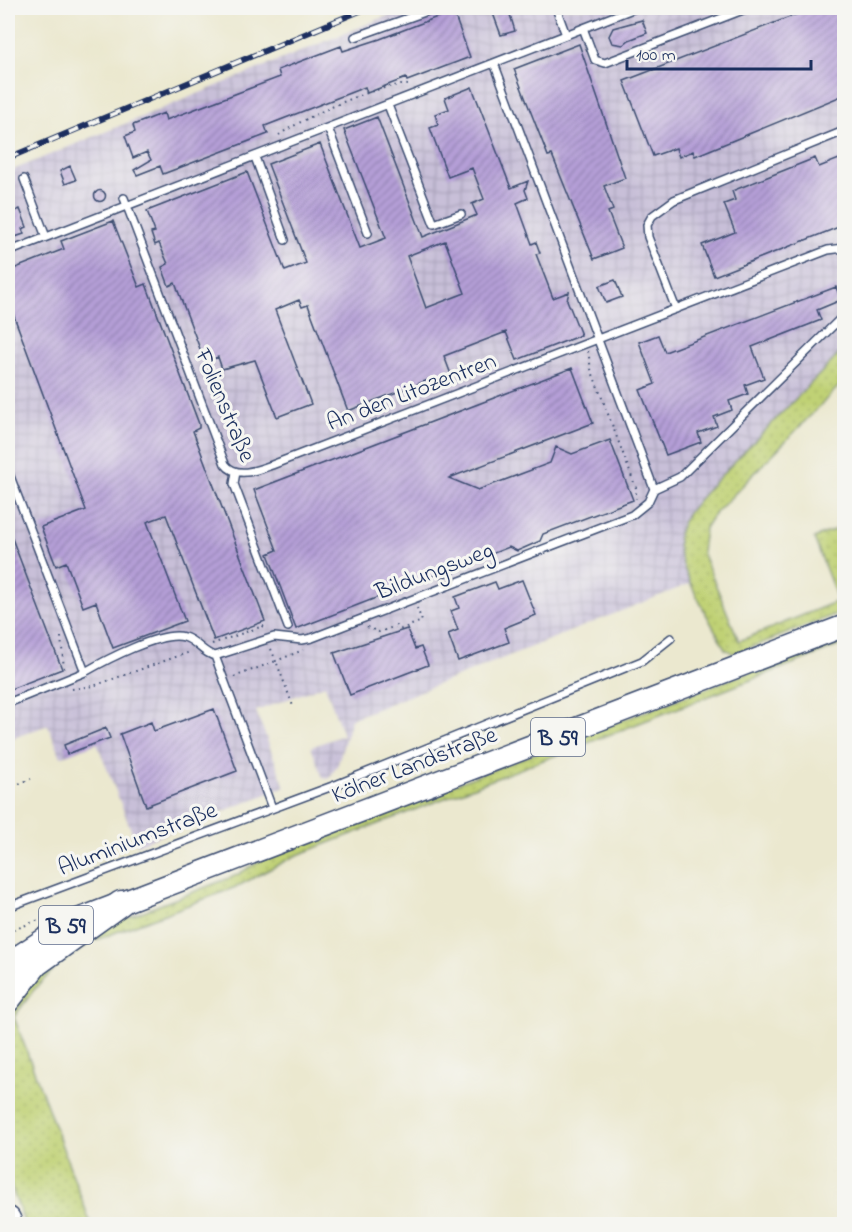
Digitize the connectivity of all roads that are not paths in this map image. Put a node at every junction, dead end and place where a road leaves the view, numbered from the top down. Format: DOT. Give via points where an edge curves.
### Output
graph roads {
  1 [pos="436,8"];
  2 [pos="556,8"];
  3 [pos="635,8"];
  4 [pos="748,8"];
  5 [pos="583,28"];
  6 [pos="566,35"];
  7 [pos="355,36"];
  8 [pos="495,63"];
  9 [pos="388,105"];
  10 [pos="328,128"];
  11 [pos="844,131"];
  12 [pos="255,157"];
  13 [pos="24,180"];
  14 [pos="124,198"];
  15 [pos="127,206"];
  16 [pos="461,214"];
  17 [pos="368,233"];
  18 [pos="46,237"];
  19 [pos="285,240"];
  20 [pos="844,249"];
  21 [pos="8,252"];
  22 [pos="676,309"];
  23 [pos="844,315"];
  24 [pos="599,339"];
  25 [pos="8,471"];
  26 [pos="236,472"];
  27 [pos="654,489"];
  28 [pos="844,626"];
  29 [pos="288,627"];
  30 [pos="671,638"];
  31 [pos="214,656"];
  32 [pos="84,672"];
  33 [pos="8,703"];
  34 [pos="272,808"];
  35 [pos="121,903"];
  36 [pos="8,906"];
  37 [pos="8,963"];
  38 [pos="8,1000"];
  39 [pos="8,1219"];
  40 [pos="9,1224"];
  1 -- 7 [label="lane"];
  2 -- 6 [label="lane"];
  3 -- 5 [label="lane"];
  4 -- 5 [label="lane" via="605,63 595,60"];
  5 -- 6 [label="lane"];
  6 -- 8 [label="lane"];
  8 -- 9 [label="lane"];
  8 -- 24 [label="lane"];
  9 -- 10 [label="lane"];
  9 -- 16 [label="lane" via="434,225"];
  10 -- 12 [label="lane"];
  10 -- 17 [label="lane"];
  11 -- 22 [label="lane" via="681,196 654,213 647,225 648,237"];
  12 -- 15 [label="lane"];
  12 -- 19 [label="lane"];
  13 -- 18 [label="lane"];
  14 -- 15 [label="lane, Folienstraße"];
  15 -- 18 [label="lane"];
  15 -- 26 [label="lane, Folienstraße" via="224,461"];
  18 -- 21 [label="lane"];
  20 -- 22 [label="lane, An den Litozentren" via="828,250"];
  22 -- 24 [label="lane, An den Litozentren"];
  23 -- 27 [label="lane" via="680,477"];
  24 -- 26 [label="lane, An den Litozentren" via="272,465"];
  24 -- 27 [label="lane"];
  25 -- 32 [label="lane"];
  26 -- 29 [label="lane, Folienstraße" via="234,484"];
  27 -- 31 [label="lane, Bildungsweg" via="648,502 632,515 312,638 268,639"];
  28 -- 35 [label="main road, Kölner Landstraße / B 59"];
  30 -- 34 [label="lane, Aluminiumstraße" via="642,661"];
  31 -- 32 [label="lane" via="194,641 172,635"];
  31 -- 34 [label="lane"];
  32 -- 33 [label="lane"];
  34 -- 36 [label="lane, Aluminiumstraße"];
  35 -- 37 [label="main road, Kölner Landstraße / B 59" via="57,929"];
  35 -- 38 [label="highway" via="36,964"];
  39 -- 40 [label="highway"];
}
